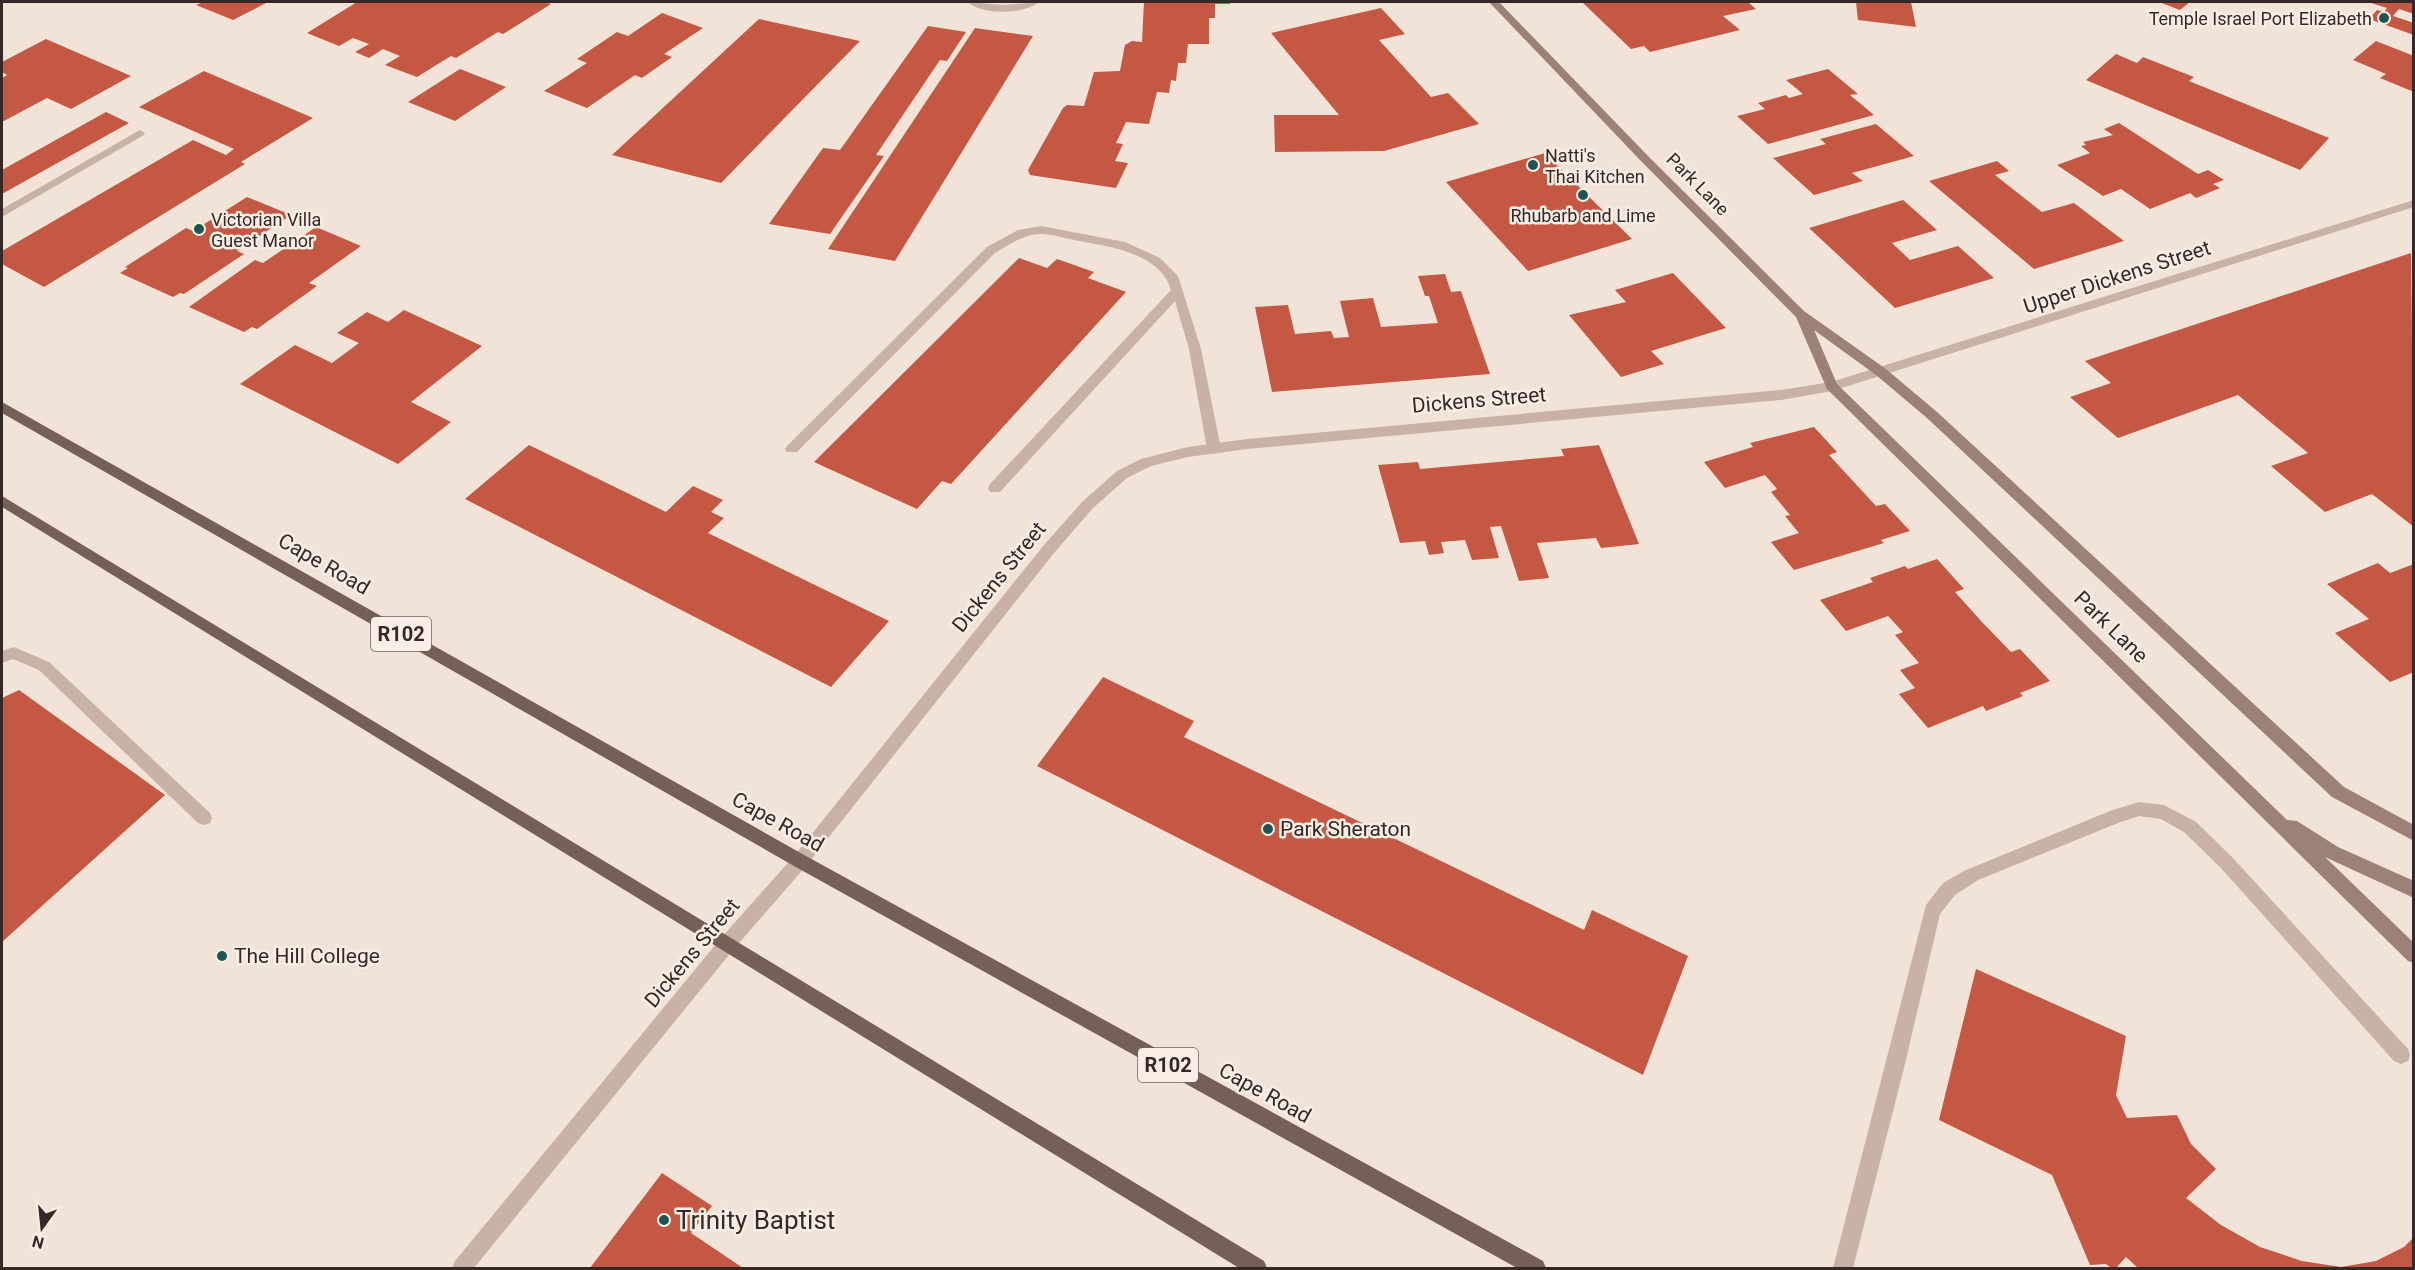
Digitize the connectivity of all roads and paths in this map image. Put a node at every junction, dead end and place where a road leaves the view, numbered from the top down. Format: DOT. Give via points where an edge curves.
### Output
graph roads {
  1 [pos="972,2"];
  2 [pos="1034,2"];
  3 [pos="1494,2"];
  4 [pos="140,133"];
  5 [pos="2414,203"];
  6 [pos="2,214"];
  7 [pos="1177,291"];
  8 [pos="1800,314"];
  9 [pos="1881,372"];
  10 [pos="1832,386"];
  11 [pos="2,407"];
  12 [pos="792,449"];
  13 [pos="1214,449"];
  14 [pos="994,488"];
  15 [pos="2,501"];
  16 [pos="2,657"];
  17 [pos="2266,810"];
  18 [pos="204,818"];
  19 [pos="2414,834"];
  20 [pos="800,861"];
  21 [pos="2414,890"];
  22 [pos="728,944"];
  23 [pos="2414,955"];
  24 [pos="2401,1055"];
  25 [pos="462,1269"];
  26 [pos="1257,1269"];
  27 [pos="1536,1269"];
  28 [pos="1844,1269"];
  1 -- 2 [label="street" via="1002,7"];
  3 -- 8 [label="street, Park Lane"];
  4 -- 6 [label="street"];
  5 -- 9 [label="street, Upper Dickens Street"];
  7 -- 12 [label="street" via="1174,279 1156,261 1121,245 1041,230 1022,233 991,250"];
  7 -- 13 [label="street" via="1195,349"];
  7 -- 14 [label="street"];
  8 -- 9 [label="street, Park Lane"];
  8 -- 10 [label="street, Park Lane"];
  9 -- 10 [label="street, Upper Dickens Street"];
  9 -- 19 [label="street, Park Lane" via="2338,792"];
  10 -- 13 [label="street, Dickens Street" via="1781,395"];
  10 -- 17 [label="street, Park Lane"];
  11 -- 20 [label="main road, Cape Road / R102"];
  13 -- 20 [label="street, Dickens Street" via="1132,468 1092,500"];
  15 -- 22 [label="main road"];
  16 -- 18 [label="street" via="14,653 44,666"];
  17 -- 21 [label="street" via="2332,852"];
  17 -- 23 [label="street, Park Lane"];
  20 -- 22 [label="street, Dickens Street"];
  20 -- 27 [label="main road, Cape Road / R102"];
  22 -- 25 [label="street, Dickens Street"];
  22 -- 26 [label="main road"];
  24 -- 28 [label="street" via="2190,827 2164,812 2139,809 2116,816 1972,875 1949,889 1932,911"];
}
